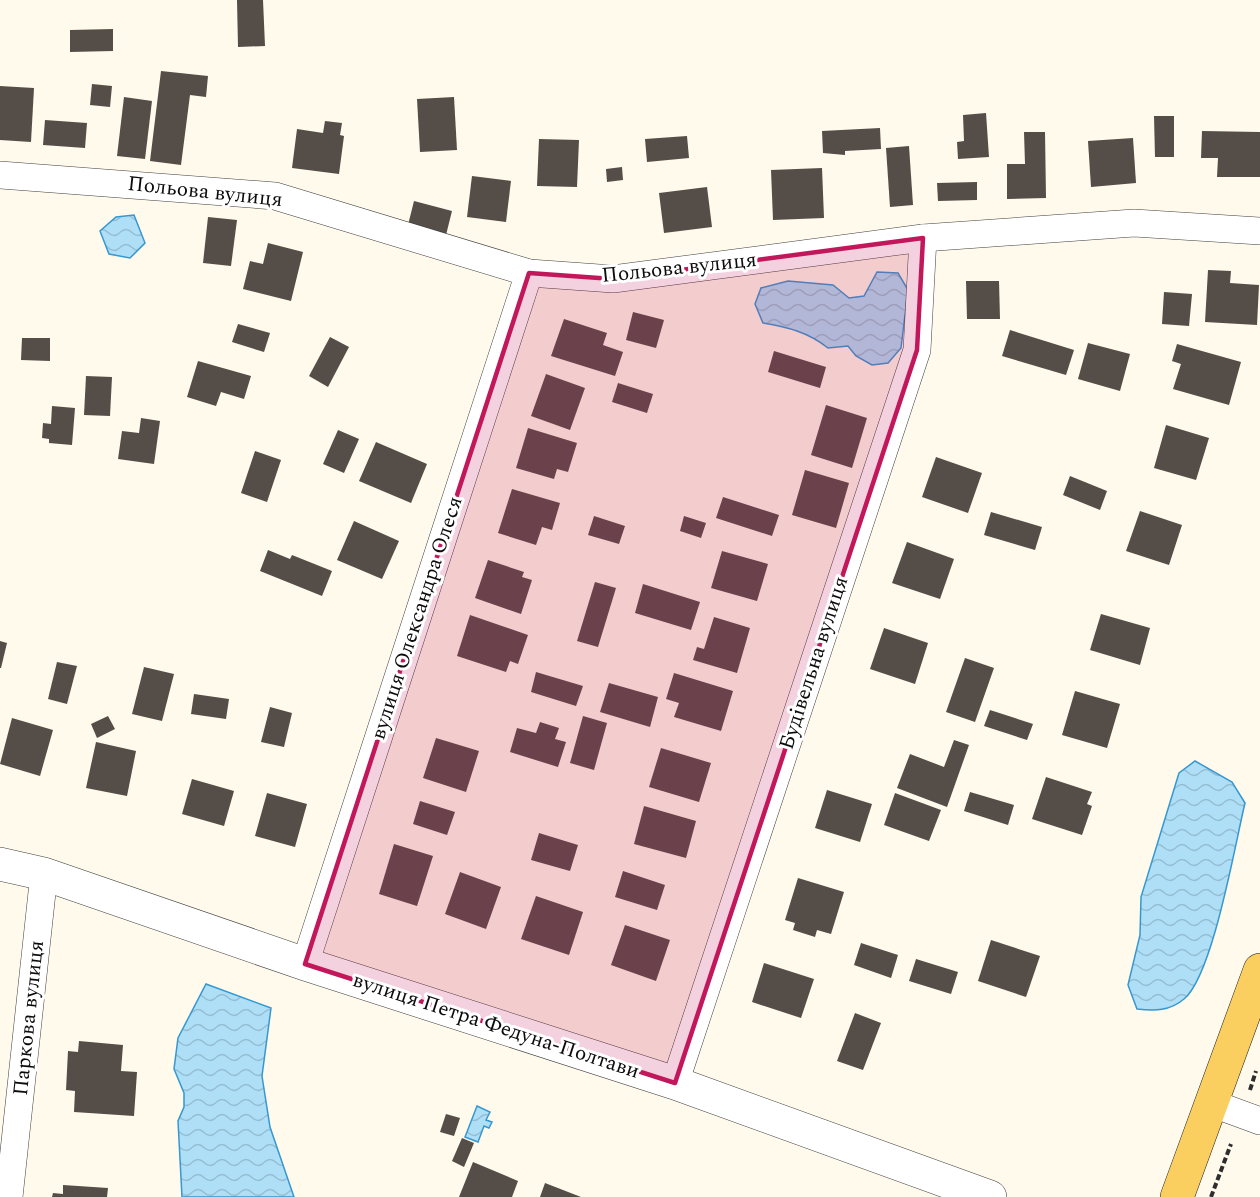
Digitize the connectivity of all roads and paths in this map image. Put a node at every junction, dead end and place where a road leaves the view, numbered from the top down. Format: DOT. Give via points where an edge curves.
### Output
graph roads {
  1 [pos="0,175"];
  2 [pos="1260,231"];
  3 [pos="923,238"];
  4 [pos="529,273"];
  5 [pos="0,864"];
  6 [pos="44,874"];
  7 [pos="305,964"];
  8 [pos="1260,970"];
  9 [pos="1257,1069"];
  10 [pos="675,1083"];
  11 [pos="1248,1097"];
  12 [pos="1211,1103"];
  13 [pos="1260,1121"];
  14 [pos="1231,1144"];
  15 [pos="9,1197"];
  16 [pos="990,1197"];
  17 [pos="1177,1197"];
  18 [pos="1211,1197"];
  1 -- 4 [label="street, Польова вулиця" via="275,196"];
  2 -- 3 [label="street, Польова вулиця" via="1134,223"];
  3 -- 4 [label="street, Польова вулиця" via="613,279"];
  3 -- 10 [label="street, Будівельна вулиця" via="917,350"];
  4 -- 7 [label="street, вулиця Олександра Олеся"];
  5 -- 6 [label="street, вулиця Петра Федуна-Полтави"];
  6 -- 7 [label="street, вулиця Петра Федуна-Полтави"];
  6 -- 15 [label="street, Паркова вулиця"];
  7 -- 10 [label="street, вулиця Петра Федуна-Полтави"];
  8 -- 12 [label="main road"];
  9 -- 11 [label="path"];
  10 -- 16 [label="street, вулиця Петра Федуна-Полтави"];
  12 -- 13 [label="street"];
  12 -- 17 [label="main road"];
  14 -- 18 [label="path"];
}
